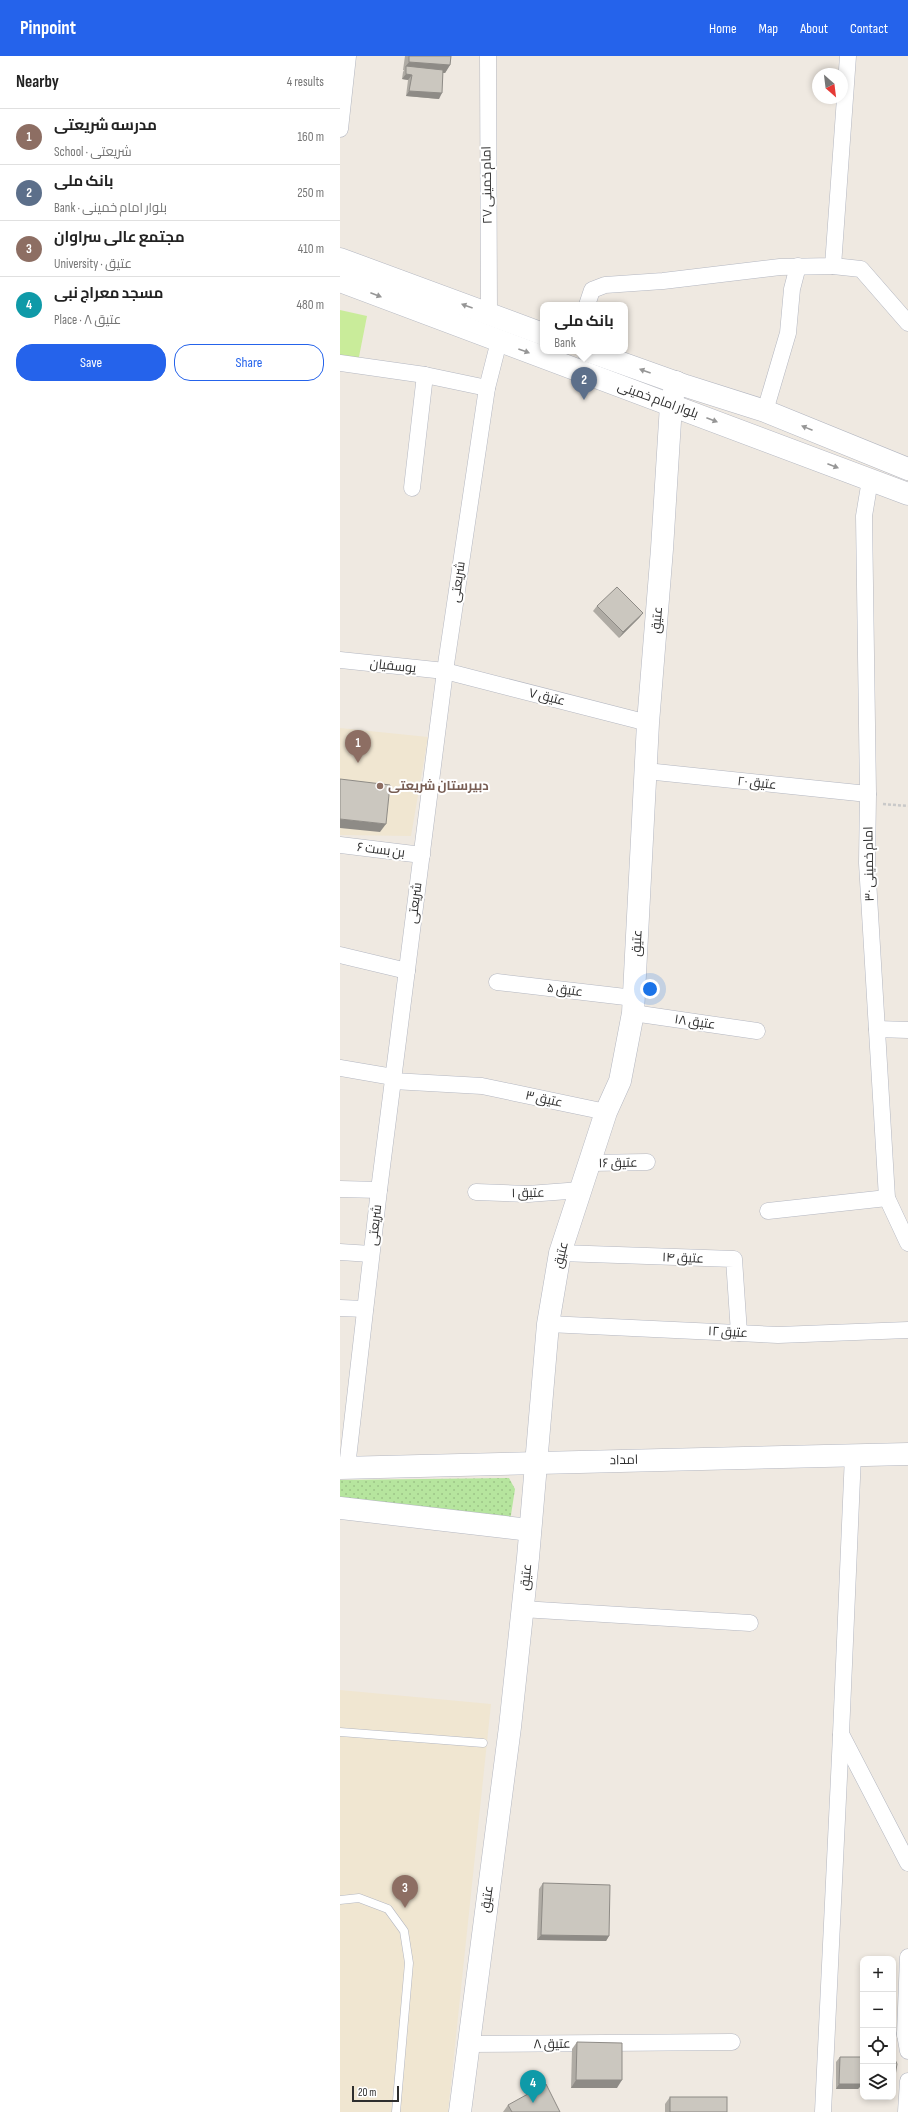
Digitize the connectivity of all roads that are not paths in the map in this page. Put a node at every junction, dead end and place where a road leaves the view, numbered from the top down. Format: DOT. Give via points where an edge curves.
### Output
graph roads {
  1 [pos="348,56"];
  2 [pos="488,56"];
  3 [pos="848,56"];
  4 [pos="340,129"];
  5 [pos="340,259"];
  6 [pos="798,266"];
  7 [pos="833,266"];
  8 [pos="340,281"];
  9 [pos="588,302"];
  10 [pos="489,314"];
  11 [pos="908,323"];
  12 [pos="540,333"];
  13 [pos="499,341"];
  14 [pos="597,354"];
  15 [pos="340,363"];
  16 [pos="425,375"];
  17 [pos="676,382"];
  18 [pos="487,388"];
  19 [pos="671,405"];
  20 [pos="765,411"];
  21 [pos="908,469"];
  22 [pos="870,480"];
  23 [pos="412,488"];
  24 [pos="908,494"];
  25 [pos="340,660"];
  26 [pos="445,671"];
  27 [pos="648,723"];
  28 [pos="646,771"];
  29 [pos="868,798"];
  30 [pos="340,845"];
  31 [pos="422,855"];
  32 [pos="340,955"];
  33 [pos="407,971"];
  34 [pos="497,982"];
  35 [pos="634,1006"];
  36 [pos="877,1030"];
  37 [pos="908,1030"];
  38 [pos="757,1031"];
  39 [pos="340,1068"];
  40 [pos="393,1079"];
  41 [pos="606,1112"];
  42 [pos="647,1162"];
  43 [pos="590,1163"];
  44 [pos="340,1189"];
  45 [pos="379,1190"];
  46 [pos="581,1190"];
  47 [pos="476,1192"];
  48 [pos="896,1207"];
  49 [pos="768,1211"];
  50 [pos="908,1243"];
  51 [pos="340,1252"];
  52 [pos="560,1253"];
  53 [pos="372,1254"];
  54 [pos="340,1308"];
  55 [pos="365,1310"];
  56 [pos="548,1324"];
  57 [pos="908,1330"];
  58 [pos="739,1333"];
  59 [pos="908,1454"];
  60 [pos="853,1455"];
  61 [pos="535,1462"];
  62 [pos="344,1468"];
  63 [pos="340,1508"];
  64 [pos="530,1530"];
  65 [pos="522,1609"];
  66 [pos="750,1623"];
  67 [pos="340,1732"];
  68 [pos="841,1734"];
  69 [pos="483,1743"];
  70 [pos="908,1863"];
  71 [pos="340,1900"];
  72 [pos="908,1957"];
  73 [pos="906,2034"];
  74 [pos="732,2042"];
  75 [pos="467,2044"];
  76 [pos="908,2051"];
  77 [pos="908,2081"];
  78 [pos="396,2112"];
  79 [pos="460,2112"];
  80 [pos="823,2112"];
  81 [pos="906,2112"];
  1 -- 4 [label="street"];
  2 -- 10 [label="street, امام خمینی ۲۷"];
  3 -- 7 [label="street"];
  10 -- 5 [label="street, one-way"];
  6 -- 7 [label="street"];
  6 -- 9 [label="street" via="605,285 592,290"];
  6 -- 20 [label="street" via="792,289 788,333"];
  7 -- 11 [label="street" via="860,269"];
  8 -- 13 [label="street, بلوار امام خمینی, one-way"];
  10 -- 12 [label="street"];
  13 -- 18 [label="street, شریعتی"];
  13 -- 19 [label="street, بلوار امام خمینی, one-way"];
  17 -- 14 [label="street, بلوار امام خمینی, one-way"];
  15 -- 16 [label="street"];
  16 -- 18 [label="street"];
  16 -- 23 [label="street"];
  17 -- 19 [label="street, عتیق"];
  17 -- 20 [label="street, بلوار امام خمینی"];
  18 -- 26 [label="street, شریعتی"];
  19 -- 22 [label="street, بلوار امام خمینی, one-way"];
  19 -- 27 [label="street, عتیق"];
  21 -- 20 [label="street, بلوار امام خمینی, one-way"];
  22 -- 24 [label="street, بلوار امام خمینی"];
  22 -- 29 [label="street, امام خمینی ۳۰" via="864,516"];
  25 -- 26 [label="street, یوسفیان"];
  26 -- 27 [label="street, عتیق ۷"];
  26 -- 31 [label="street, شریعتی"];
  27 -- 28 [label="street, عتیق"];
  28 -- 29 [label="street, عتیق ۲۰"];
  28 -- 35 [label="street, عتیق"];
  29 -- 36 [label="street, امام خمینی ۳۰" via="867,863"];
  30 -- 31 [label="street, بن بست ۶"];
  31 -- 33 [label="street, شریعتی"];
  32 -- 33 [label="street"];
  33 -- 40 [label="street, شریعتی"];
  34 -- 35 [label="street, عتیق ۵"];
  35 -- 38 [label="street, عتیق ۱۸"];
  35 -- 41 [label="street, عتیق" via="620,1081"];
  36 -- 37 [label="street"];
  36 -- 48 [label="street, امام خمینی ۳۰"];
  39 -- 40 [label="street, عتیق ۳"];
  40 -- 41 [label="street, عتیق ۳" via="482,1086"];
  40 -- 45 [label="street, شریعتی"];
  41 -- 43 [label="street, عتیق"];
  42 -- 43 [label="street, عتیق ۱۶"];
  43 -- 46 [label="street, عتیق"];
  44 -- 45 [label="street"];
  45 -- 53 [label="street, شریعتی"];
  46 -- 47 [label="street, عتیق ۱" via="528,1194"];
  46 -- 52 [label="street, عتیق"];
  48 -- 49 [label="street"];
  48 -- 50 [label="street, امام خمینی ۳۰"];
  51 -- 53 [label="street"];
  52 -- 56 [label="street, عتیق"];
  52 -- 58 [label="street, عتیق ۱۴" via="734,1260"];
  53 -- 55 [label="street, شریعتی"];
  54 -- 55 [label="street"];
  55 -- 62 [label="street, شریعتی"];
  56 -- 58 [label="street, عتیق ۱۲"];
  56 -- 61 [label="street, عتیق"];
  57 -- 58 [label="street, عتیق ۱۲"];
  59 -- 60 [label="street, امداد"];
  60 -- 61 [label="street, امداد"];
  60 -- 68 [label="street"];
  61 -- 62 [label="street, امداد"];
  61 -- 64 [label="street, عتیق"];
  63 -- 64 [label="street"];
  64 -- 65 [label="street, عتیق"];
  65 -- 66 [label="street"];
  65 -- 75 [label="street, عتیق" via="510,1727"];
  67 -- 69 [label="lane"];
  68 -- 70 [label="street"];
  68 -- 80 [label="street"];
  71 -- 78 [label="lane" via="359,1898 388,1909 404,1931 409,1963"];
  72 -- 73 [label="street"];
  73 -- 76 [label="street"];
  74 -- 75 [label="street, عتیق ۸"];
  75 -- 79 [label="street, عتیق"];
  77 -- 81 [label="street"];
}
